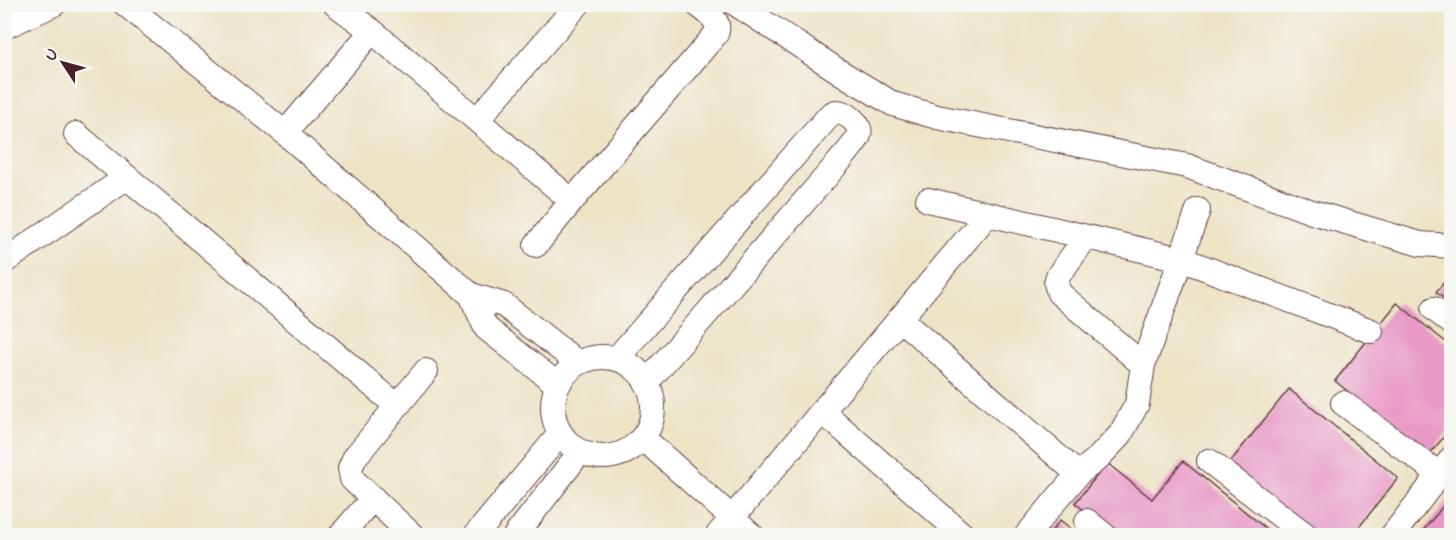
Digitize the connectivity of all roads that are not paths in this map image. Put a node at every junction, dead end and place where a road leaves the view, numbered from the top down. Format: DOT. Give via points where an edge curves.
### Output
graph roads {
  1 [pos="54,4"];
  2 [pos="124,4"];
  3 [pos="335,4"];
  4 [pos="578,4"];
  5 [pos="697,4"];
  6 [pos="736,4"];
  7 [pos="4,27"];
  8 [pos="372,31"];
  9 [pos="477,120"];
  10 [pos="285,133"];
  11 [pos="76,134"];
  12 [pos="127,177"];
  13 [pos="928,200"];
  14 [pos="572,201"];
  15 [pos="1198,210"];
  16 [pos="988,214"];
  17 [pos="1086,237"];
  18 [pos="536,245"];
  19 [pos="1452,246"];
  20 [pos="1181,259"];
  21 [pos="5,261"];
  22 [pos="471,295"];
  23 [pos="900,319"];
  24 [pos="1371,331"];
  25 [pos="617,358"];
  26 [pos="578,363"];
  27 [pos="1143,364"];
  28 [pos="426,370"];
  29 [pos="647,382"];
  30 [pos="558,385"];
  31 [pos="1343,403"];
  32 [pos="397,406"];
  33 [pos="822,411"];
  34 [pos="560,434"];
  35 [pos="643,438"];
  36 [pos="580,452"];
  37 [pos="1209,461"];
  38 [pos="1445,466"];
  39 [pos="1078,474"];
  40 [pos="373,498"];
  41 [pos="732,517"];
  42 [pos="340,536"];
  43 [pos="414,536"];
  44 [pos="475,536"];
  45 [pos="514,536"];
  46 [pos="717,536"];
  47 [pos="752,536"];
  48 [pos="964,536"];
  49 [pos="1026,536"];
  50 [pos="1307,536"];
  51 [pos="1392,536"];
  1 -- 7 [label="street"];
  2 -- 10 [label="street"];
  3 -- 8 [label="street"];
  4 -- 9 [label="street"];
  5 -- 14 [label="street" via="717,22 716,34"];
  6 -- 19 [label="street" via="893,104 938,117 1187,166 1323,215 1420,244"];
  8 -- 9 [label="street"];
  8 -- 10 [label="street"];
  9 -- 14 [label="street"];
  10 -- 22 [label="street"];
  11 -- 12 [label="street"];
  12 -- 21 [label="street"];
  12 -- 32 [label="street"];
  13 -- 16 [label="street"];
  14 -- 18 [label="street"];
  15 -- 20 [label="street"];
  16 -- 17 [label="street"];
  16 -- 23 [label="street"];
  17 -- 20 [label="street"];
  17 -- 27 [label="street" via="1058,276 1059,293"];
  20 -- 24 [label="street"];
  20 -- 27 [label="street"];
  22 -- 26 [label="street" via="504,305"];
  22 -- 30 [label="street" via="486,328"];
  23 -- 33 [label="street"];
  23 -- 39 [label="street"];
  25 -- 26 [label="street"];
  25 -- 29 [label="street"];
  25 -- 29 [label="street" via="829,116 840,112 857,123 859,135 838,163"];
  26 -- 30 [label="street"];
  27 -- 39 [label="street" via="1137,404 1120,435"];
  28 -- 32 [label="street"];
  29 -- 35 [label="street" via="653,401 652,420"];
  30 -- 34 [label="street" via="553,409"];
  31 -- 38 [label="street"];
  32 -- 40 [label="street" via="350,468 352,479"];
  33 -- 41 [label="street"];
  33 -- 48 [label="street"];
  34 -- 36 [label="street"];
  34 -- 44 [label="street"];
  35 -- 36 [label="street" via="625,452 603,458"];
  35 -- 41 [label="street"];
  36 -- 45 [label="street"];
  37 -- 50 [label="street"];
  38 -- 51 [label="street"];
  39 -- 49 [label="street"];
  40 -- 42 [label="street"];
  40 -- 43 [label="street"];
  41 -- 46 [label="street"];
  41 -- 47 [label="street"];
}
